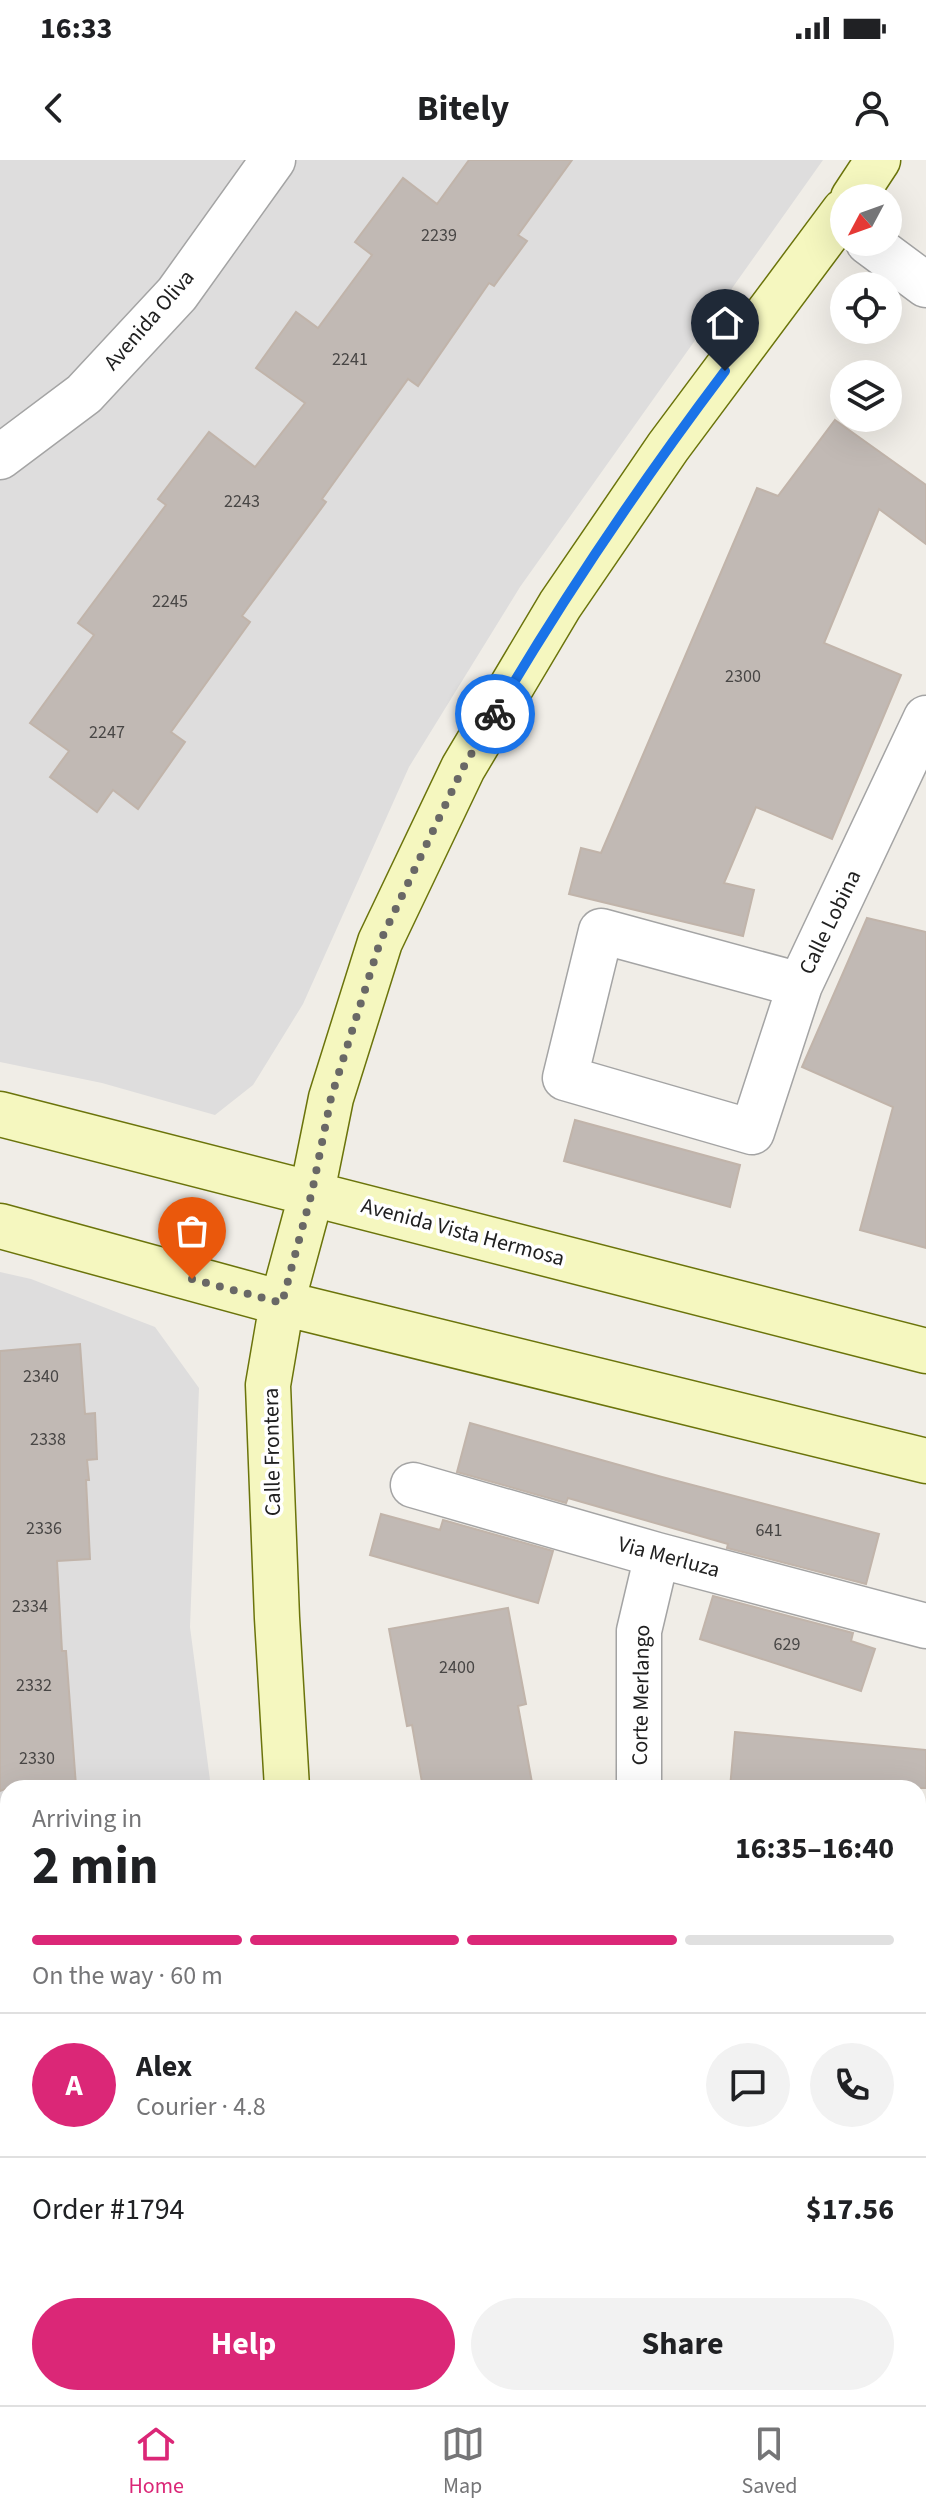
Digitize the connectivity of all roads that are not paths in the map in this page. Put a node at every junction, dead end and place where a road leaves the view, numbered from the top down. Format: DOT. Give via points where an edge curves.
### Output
graph roads {
  1 [pos="273,160"];
  2 [pos="878,160"];
  3 [pos="866,184"];
  4 [pos="830,243"];
  5 [pos="892,256"];
  6 [pos="926,285"];
  7 [pos="0,457"];
  8 [pos="926,718"];
  9 [pos="800,985"];
  10 [pos="0,1114"];
  11 [pos="312,1192"];
  12 [pos="0,1226"];
  13 [pos="282,1303"];
  14 [pos="926,1351"];
  15 [pos="926,1461"];
  16 [pos="413,1485"];
  17 [pos="657,1555"];
  18 [pos="926,1626"];
  19 [pos="287,1780"];
  20 [pos="639,1780"];
  1 -- 7 [label="street, Avenida Oliva" via="177,294 84,394"];
  2 -- 3 [label="main road, Calle Frontera"];
  4 -- 11 [label="main road, Calle Frontera" via="668,447 560,605 463,768 380,942 331,1098"];
  5 -- 6 [label="street"];
  8 -- 9 [label="street, Calle Lobina"];
  9 -- 9 [label="street, Calle Lobina" via="752,1132 565,1078 601,931"];
  10 -- 11 [label="main road, Avenida Vista Hermosa"];
  11 -- 13 [label="main road, Calle Frontera"];
  11 -- 14 [label="main road, Avenida Vista Hermosa"];
  12 -- 13 [label="main road"];
  13 -- 15 [label="main road"];
  13 -- 19 [label="main road, Calle Frontera" via="268,1385"];
  16 -- 17 [label="street, Via Merluza"];
  17 -- 18 [label="street, Via Merluza"];
  17 -- 20 [label="street, Corte Merlango" via="639,1631"];
}
